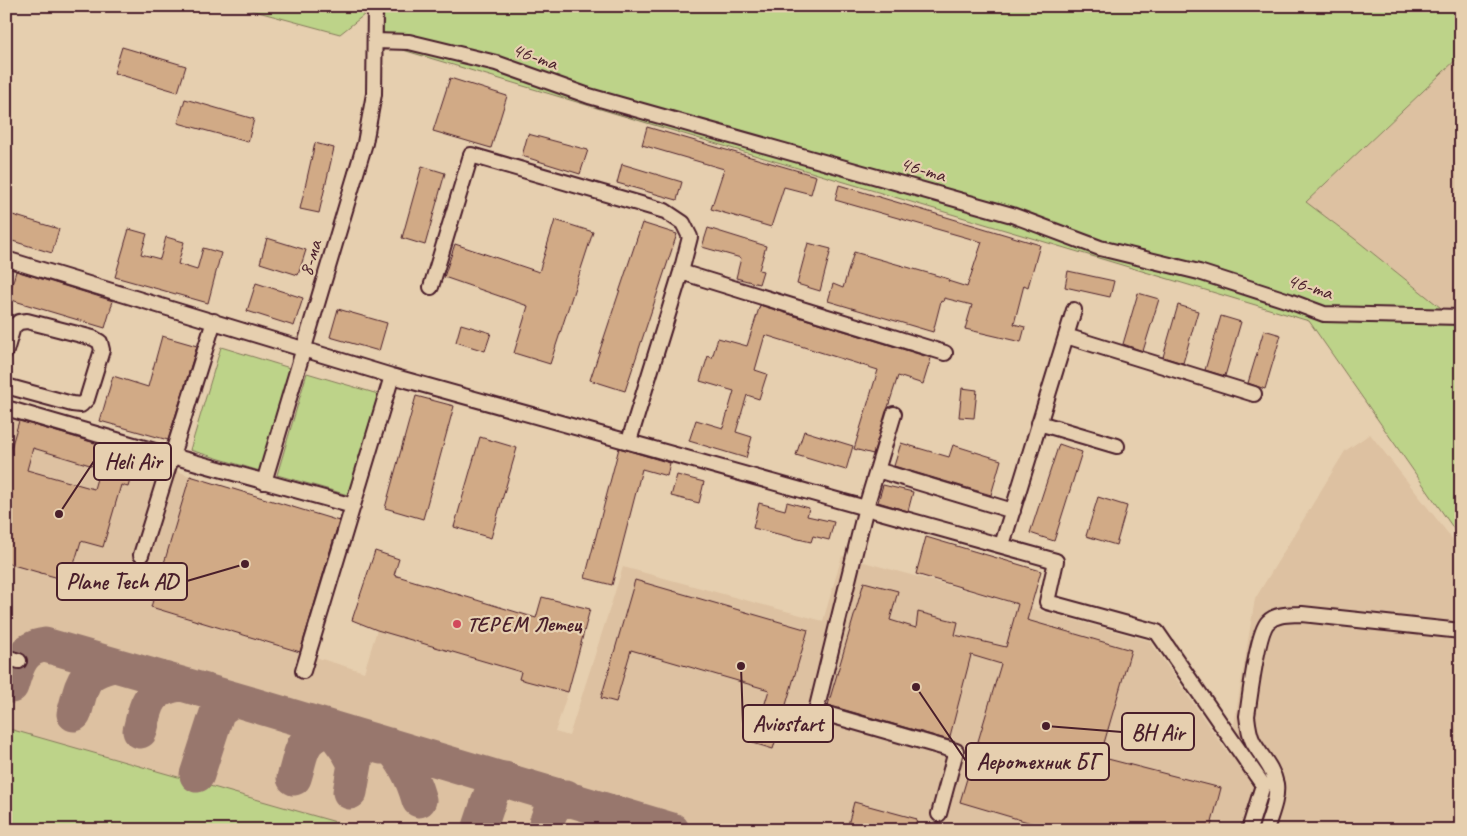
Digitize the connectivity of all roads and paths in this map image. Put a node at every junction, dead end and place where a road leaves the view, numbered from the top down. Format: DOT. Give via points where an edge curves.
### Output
graph roads {
  1 [pos="370,6"];
  2 [pos="375,6"];
  3 [pos="375,41"];
  4 [pos="6,259"];
  5 [pos="681,272"];
  6 [pos="431,288"];
  7 [pos="1074,310"];
  8 [pos="1460,318"];
  9 [pos="214,321"];
  10 [pos="1066,336"];
  11 [pos="304,349"];
  12 [pos="6,351"];
  13 [pos="945,353"];
  14 [pos="392,376"];
  15 [pos="6,386"];
  16 [pos="1254,394"];
  17 [pos="6,408"];
  18 [pos="894,414"];
  19 [pos="1039,423"];
  20 [pos="629,441"];
  21 [pos="1116,446"];
  22 [pos="172,456"];
  23 [pos="877,470"];
  24 [pos="264,482"];
  25 [pos="353,506"];
  26 [pos="866,507"];
  27 [pos="1013,511"];
  28 [pos="1002,545"];
  29 [pos="141,555"];
  30 [pos="1461,631"];
  31 [pos="303,671"];
  32 [pos="939,814"];
  33 [pos="1249,830"];
  34 [pos="1266,830"];
  1 -- 3 [label="street, 8-ма"];
  2 -- 3 [label="street, 8-ма"];
  3 -- 8 [label="street, 46-та" via="409,42 496,63 589,96 1012,215 1100,248 1199,272 1324,314"];
  3 -- 11 [label="street, 8-ма" via="374,94 366,143"];
  4 -- 9 [label="street"];
  5 -- 6 [label="street" via="690,237 683,223 665,211 471,155"];
  5 -- 13 [label="street"];
  5 -- 20 [label="street"];
  7 -- 10 [label="street"];
  9 -- 11 [label="street"];
  9 -- 22 [label="street"];
  10 -- 16 [label="street"];
  10 -- 19 [label="street"];
  11 -- 14 [label="street"];
  11 -- 24 [label="street, 8-ма"];
  12 -- 15 [label="street" via="13,327 27,321 93,338 100,342 102,350 87,399 81,405"];
  14 -- 20 [label="street"];
  14 -- 25 [label="street"];
  17 -- 22 [label="street"];
  18 -- 23 [label="street"];
  19 -- 21 [label="street"];
  19 -- 27 [label="street"];
  20 -- 26 [label="street"];
  22 -- 24 [label="street"];
  22 -- 29 [label="street"];
  23 -- 26 [label="street"];
  23 -- 27 [label="street"];
  24 -- 25 [label="street"];
  25 -- 31 [label="street"];
  26 -- 28 [label="street"];
  26 -- 32 [label="street" via="816,711 956,751"];
  27 -- 28 [label="street"];
  28 -- 33 [label="street" via="1056,561 1047,602 1157,632 1263,785"];
  30 -- 34 [label="street" via="1302,614 1281,615 1268,622 1262,635 1247,716 1252,741 1273,771 1276,785"];
}
